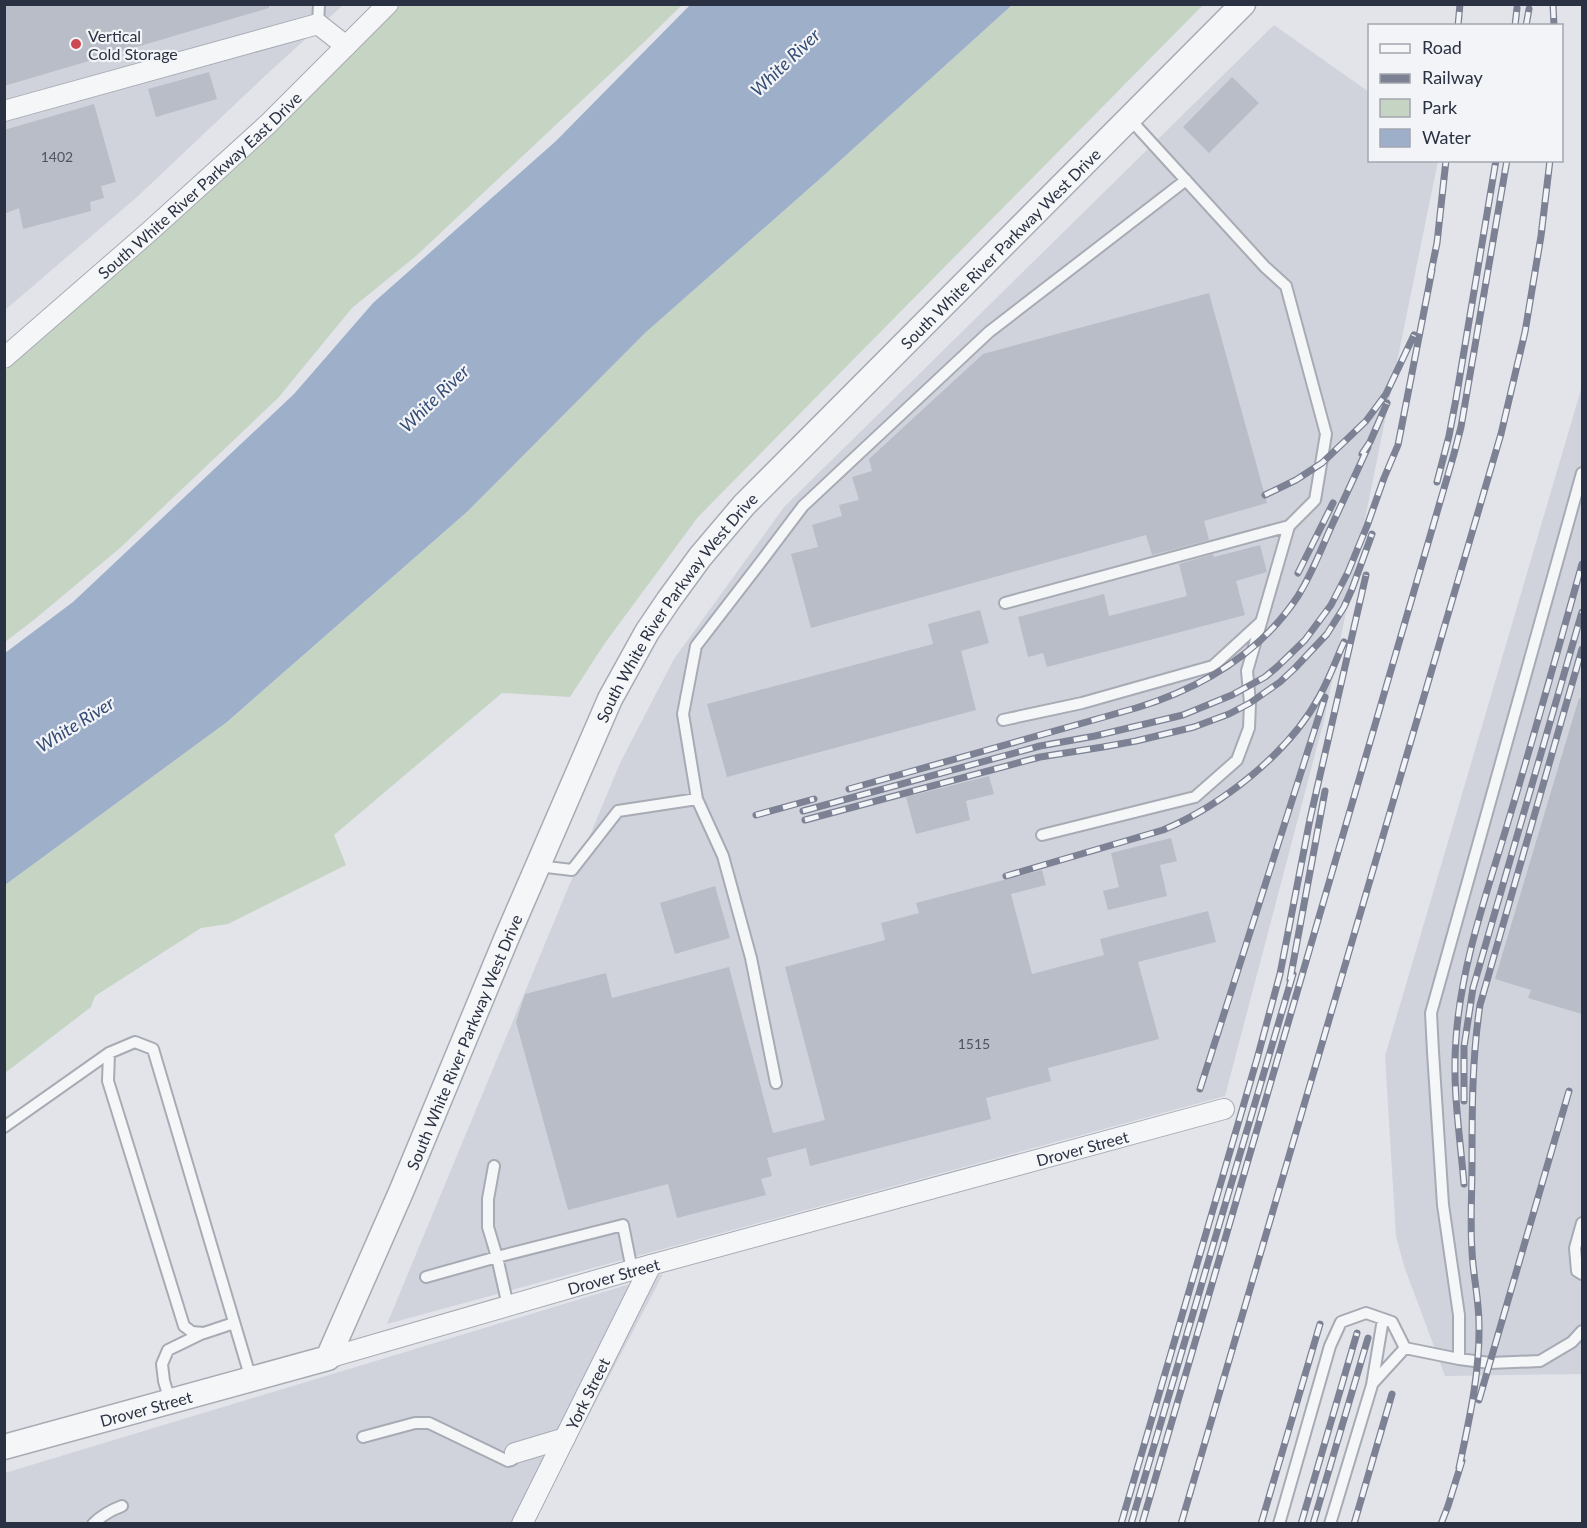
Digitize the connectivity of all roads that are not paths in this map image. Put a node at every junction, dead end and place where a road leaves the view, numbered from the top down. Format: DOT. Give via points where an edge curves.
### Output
graph roads {
  1 [pos="388,4"];
  2 [pos="1243,4"];
  3 [pos="319,14"];
  4 [pos="346,46"];
  5 [pos="4,111"];
  6 [pos="1129,118"];
  7 [pos="1186,180"];
  8 [pos="4,358"];
  9 [pos="1582,473"];
  10 [pos="1289,526"];
  11 [pos="1005,603"];
  12 [pos="1262,621"];
  13 [pos="1003,720"];
  14 [pos="697,799"];
  15 [pos="1042,835"];
  16 [pos="538,866"];
  17 [pos="109,1053"];
  18 [pos="776,1083"];
  19 [pos="1224,1108"];
  20 [pos="4,1127"];
  21 [pos="494,1166"];
  22 [pos="1582,1223"];
  23 [pos="497,1257"];
  24 [pos="642,1267"];
  25 [pos="1582,1274"];
  26 [pos="426,1276"];
  27 [pos="508,1306"];
  28 [pos="1383,1319"];
  29 [pos="234,1323"];
  30 [pos="1582,1331"];
  31 [pos="204,1333"];
  32 [pos="1405,1348"];
  33 [pos="327,1358"];
  34 [pos="1459,1359"];
  35 [pos="250,1379"];
  36 [pos="1372,1385"];
  37 [pos="170,1401"];
  38 [pos="363,1437"];
  39 [pos="565,1438"];
  40 [pos="4,1447"];
  41 [pos="516,1454"];
  42 [pos="122,1506"];
  43 [pos="93,1524"];
  44 [pos="522,1524"];
  45 [pos="1280,1524"];
  46 [pos="1330,1524"];
  1 -- 4 [label="street, South White River Parkway East Drive"];
  2 -- 6 [label="street, South White River Parkway West Drive"];
  3 -- 4 [label="street"];
  3 -- 5 [label="street"];
  4 -- 8 [label="street, South White River Parkway East Drive" via="268,124 142,239"];
  6 -- 7 [label="lane"];
  6 -- 16 [label="street, South White River Parkway West Drive" via="744,505 700,557 647,632 616,686"];
  7 -- 10 [label="lane" via="1286,286 1326,434 1315,500"];
  7 -- 14 [label="lane" via="989,332 803,506 696,646 683,714"];
  9 -- 34 [label="lane" via="1431,1013 1443,1205 1459,1315"];
  10 -- 11 [label="lane"];
  10 -- 12 [label="lane"];
  12 -- 13 [label="lane" via="1213,666 1082,703"];
  12 -- 15 [label="lane" via="1247,670 1249,728 1237,760 1195,797"];
  14 -- 16 [label="lane" via="618,811 572,870"];
  14 -- 18 [label="lane" via="723,856 751,958"];
  16 -- 33 [label="street, South White River Parkway West Drive"];
  17 -- 20 [label="lane"];
  17 -- 29 [label="lane" via="135,1042 153,1049"];
  17 -- 31 [label="lane" via="108,1081 184,1326 192,1332"];
  19 -- 24 [label="street, Drover Street"];
  21 -- 23 [label="lane" via="488,1227"];
  22 -- 25 [label="lane" via="1575,1248 1577,1271"];
  23 -- 24 [label="lane" via="623,1225"];
  23 -- 26 [label="lane"];
  23 -- 27 [label="lane"];
  24 -- 27 [label="street, Drover Street"];
  24 -- 39 [label="street, York Street"];
  27 -- 33 [label="street, Drover Street"];
  28 -- 32 [label="lane" via="1392,1322"];
  28 -- 36 [label="lane"];
  28 -- 45 [label="lane" via="1366,1313 1341,1322 1330,1346"];
  29 -- 31 [label="lane"];
  29 -- 35 [label="lane"];
  30 -- 34 [label="lane" via="1572,1342 1540,1361 1490,1363"];
  31 -- 37 [label="lane" via="168,1350 162,1364"];
  32 -- 34 [label="lane"];
  32 -- 36 [label="lane"];
  33 -- 35 [label="street, Drover Street"];
  35 -- 37 [label="street, Drover Street"];
  36 -- 46 [label="lane"];
  37 -- 40 [label="street, Drover Street"];
  38 -- 41 [label="lane" via="429,1423 508,1461"];
  39 -- 41 [label="street"];
  39 -- 44 [label="street, York Street"];
  42 -- 43 [label="lane"];
}
